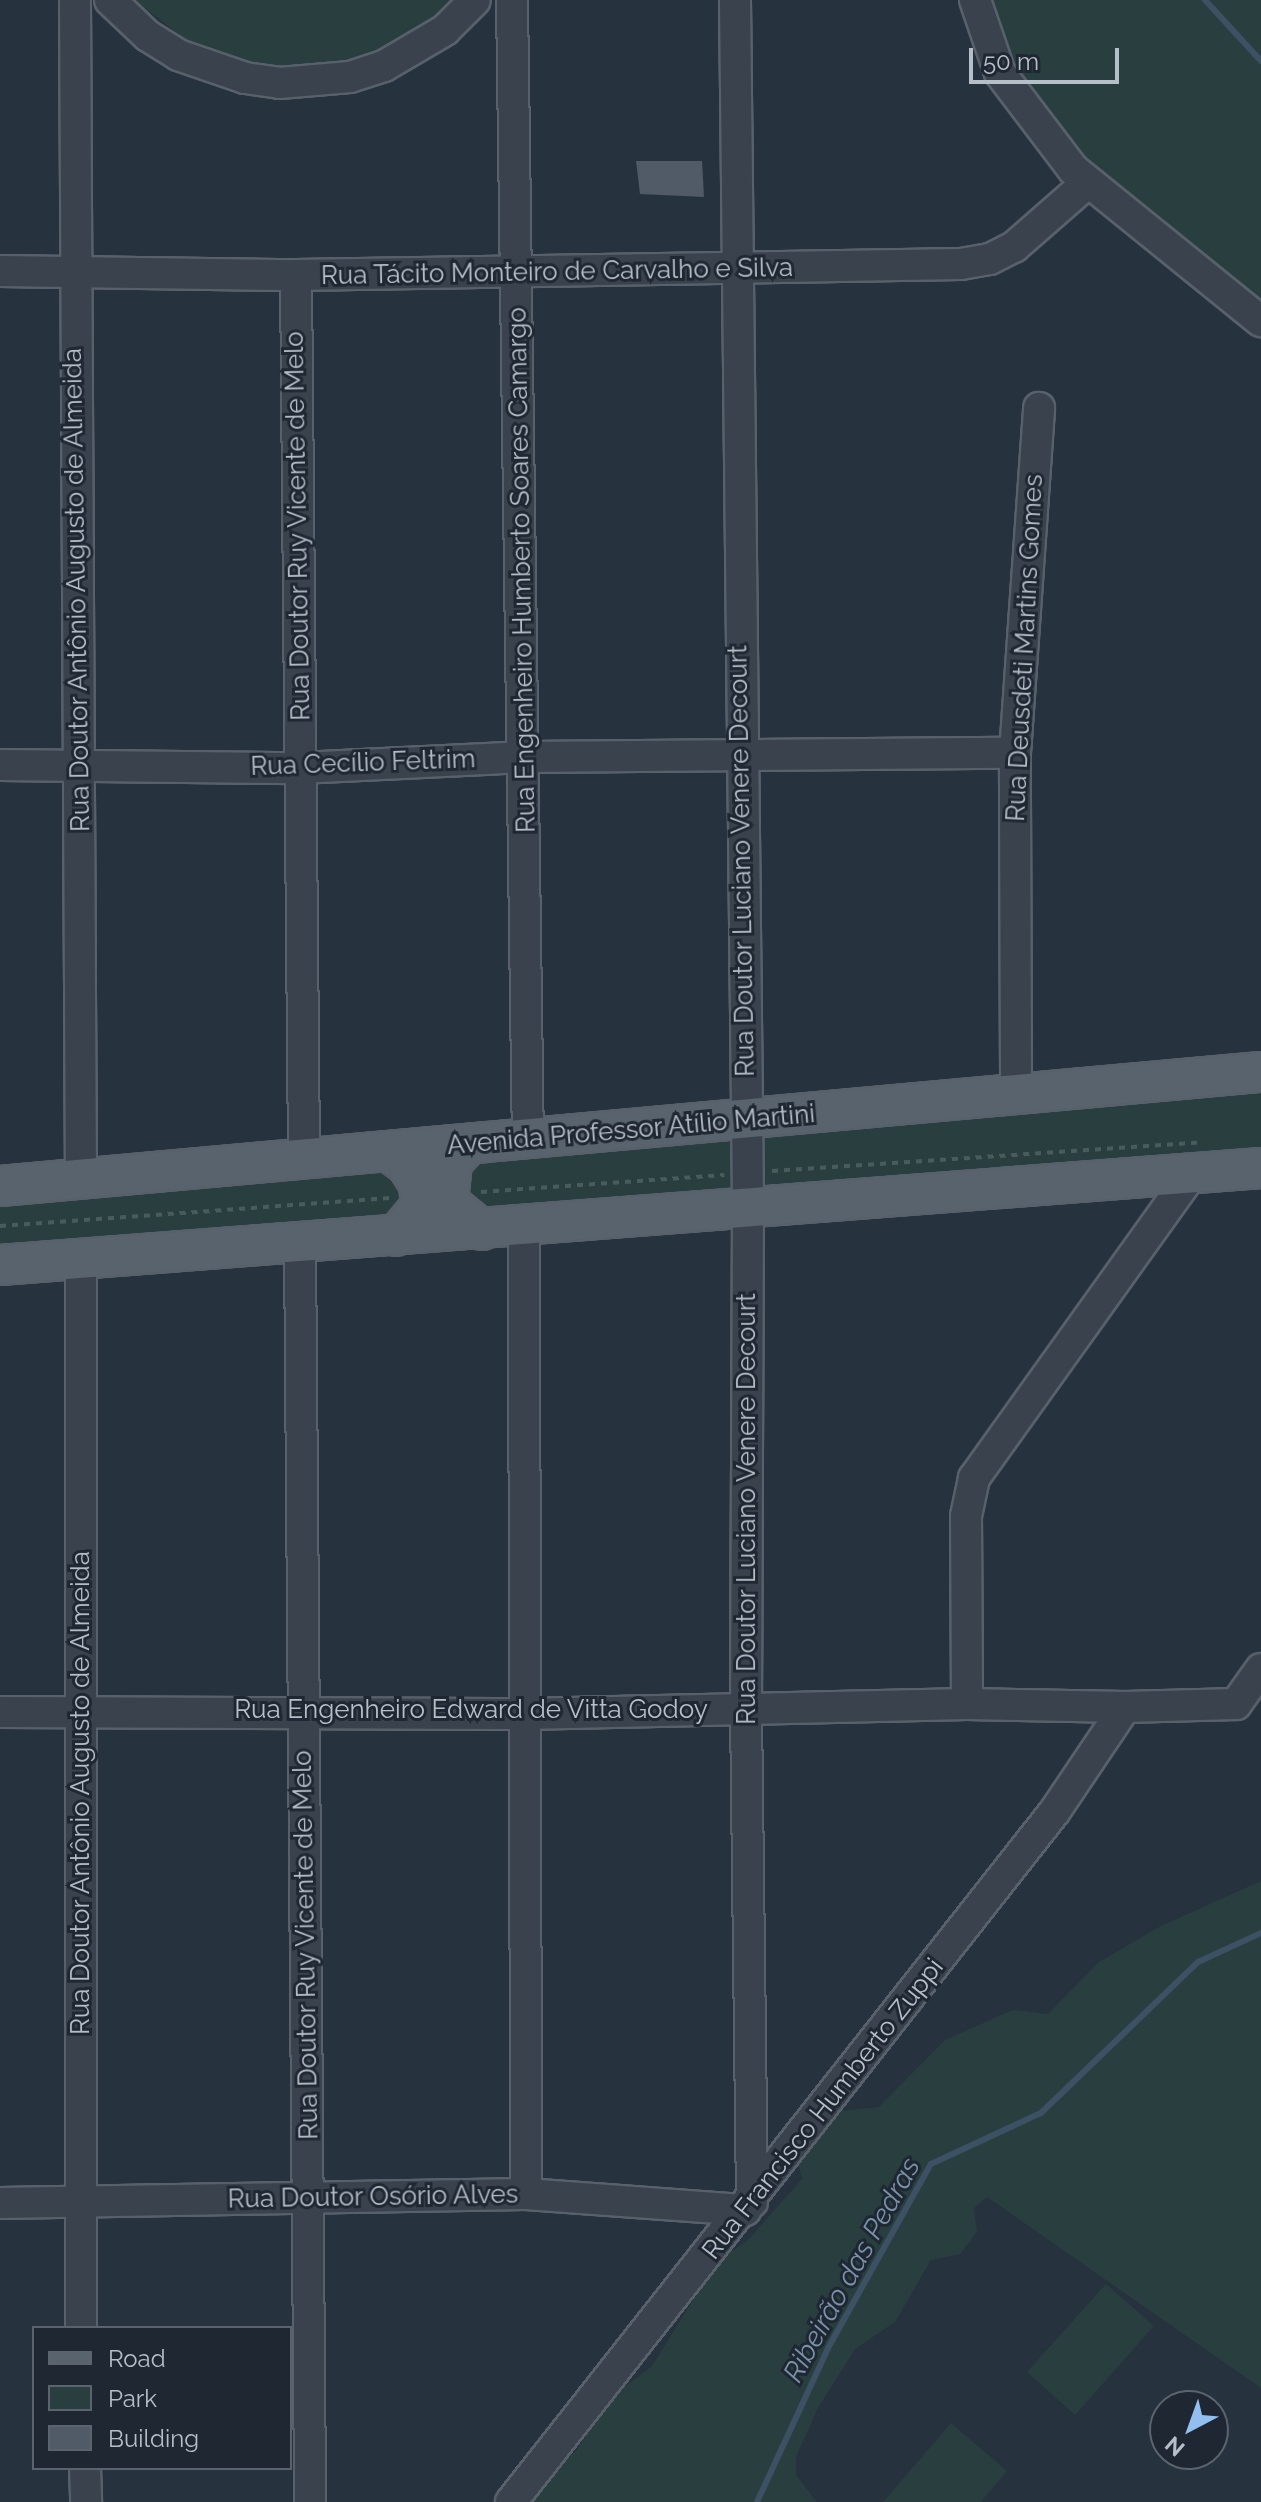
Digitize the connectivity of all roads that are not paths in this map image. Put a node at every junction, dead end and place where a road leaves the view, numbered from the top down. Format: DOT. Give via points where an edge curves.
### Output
graph roads {
  1 [pos="75,0"];
  2 [pos="110,0"];
  3 [pos="475,0"];
  4 [pos="512,0"];
  5 [pos="735,0"];
  6 [pos="975,0"];
  7 [pos="1087,183"];
  8 [pos="74,270"];
  9 [pos="0,271"];
  10 [pos="517,271"];
  11 [pos="738,271"];
  12 [pos="296,275"];
  13 [pos="1261,321"];
  14 [pos="1039,408"];
  15 [pos="1015,753"];
  16 [pos="740,756"];
  17 [pos="526,757"];
  18 [pos="0,765"];
  19 [pos="79,765"];
  20 [pos="300,768"];
  21 [pos="1261,1072"];
  22 [pos="1016,1079"];
  23 [pos="744,1119"];
  24 [pos="528,1140"];
  25 [pos="468,1145"];
  26 [pos="389,1152"];
  27 [pos="304,1161"];
  28 [pos="1261,1168"];
  29 [pos="1192,1173"];
  30 [pos="81,1180"];
  31 [pos="0,1186"];
  32 [pos="747,1191"];
  33 [pos="434,1195"];
  34 [pos="524,1226"];
  35 [pos="482,1230"];
  36 [pos="396,1236"];
  37 [pos="300,1243"];
  38 [pos="81,1259"];
  39 [pos="0,1265"];
  40 [pos="1261,1669"];
  41 [pos="967,1704"];
  42 [pos="1125,1707"];
  43 [pos="303,1709"];
  44 [pos="746,1709"];
  45 [pos="0,1712"];
  46 [pos="82,1713"];
  47 [pos="525,1714"];
  48 [pos="526,2194"];
  49 [pos="309,2199"];
  50 [pos="78,2201"];
  51 [pos="0,2203"];
  52 [pos="749,2206"];
  53 [pos="81,2326"];
  54 [pos="85,2470"];
  55 [pos="86,2502"];
  56 [pos="310,2502"];
  57 [pos="511,2502"];
  1 -- 8 [label="street, Rua Doutor Antônio Augusto de Almeida"];
  2 -- 3 [label="street" via="148,36 178,55 245,78 280,83 350,77 384,66 445,30"];
  4 -- 10 [label="street, Rua Engenheiro Humberto Soares Camargo"];
  5 -- 11 [label="street, Rua Doutor Luciano Venere Decourt"];
  6 -- 7 [label="street" via="1000,73 1040,132"];
  7 -- 11 [label="street, Rua Tácito Monteiro de Carvalho e Silva" via="1014,247 977,262"];
  7 -- 13 [label="street"];
  8 -- 9 [label="street, Rua Tácito Monteiro de Carvalho e Silva"];
  8 -- 12 [label="street, Rua Tácito Monteiro de Carvalho e Silva"];
  8 -- 19 [label="street, Rua Doutor Antônio Augusto de Almeida"];
  10 -- 11 [label="street, Rua Tácito Monteiro de Carvalho e Silva"];
  10 -- 12 [label="street, Rua Tácito Monteiro de Carvalho e Silva"];
  10 -- 17 [label="street, Rua Engenheiro Humberto Soares Camargo"];
  11 -- 16 [label="street, Rua Doutor Luciano Venere Decourt"];
  12 -- 20 [label="street, Rua Doutor Ruy Vicente de Melo"];
  14 -- 15 [label="street, Rua Deusdeti Martins Gomes"];
  15 -- 16 [label="street, Rua Cecílio Feltrim"];
  15 -- 22 [label="street, Rua Deusdeti Martins Gomes"];
  16 -- 17 [label="street, Rua Cecílio Feltrim"];
  16 -- 23 [label="street, Rua Doutor Luciano Venere Decourt"];
  17 -- 20 [label="street, Rua Cecílio Feltrim"];
  17 -- 24 [label="street, Rua Engenheiro Humberto Soares Camargo"];
  18 -- 19 [label="street, Rua Cecílio Feltrim"];
  19 -- 20 [label="street, Rua Cecílio Feltrim"];
  19 -- 30 [label="street, Rua Doutor Antônio Augusto de Almeida"];
  20 -- 27 [label="street, Rua Doutor Ruy Vicente de Melo"];
  21 -- 23 [label="main road, Avenida Professor Atílio Martini"];
  23 -- 24 [label="main road, Avenida Professor Atílio Martini"];
  23 -- 32 [label="street, Rua Doutor Luciano Venere Decourt"];
  24 -- 25 [label="main road, Avenida Professor Atílio Martini"];
  25 -- 26 [label="main road, Avenida Professor Atílio Martini"];
  25 -- 33 [label="main road"];
  26 -- 27 [label="main road, Avenida Professor Atílio Martini"];
  26 -- 33 [label="main road"];
  27 -- 30 [label="main road, Avenida Professor Atílio Martini"];
  28 -- 29 [label="main road"];
  29 -- 32 [label="main road"];
  29 -- 41 [label="street" via="974,1478 966,1516"];
  30 -- 31 [label="main road, Avenida Professor Atílio Martini"];
  32 -- 34 [label="main road"];
  32 -- 44 [label="street, Rua Doutor Luciano Venere Decourt"];
  33 -- 35 [label="main road"];
  33 -- 36 [label="main road"];
  34 -- 35 [label="main road"];
  34 -- 47 [label="street"];
  35 -- 36 [label="main road"];
  36 -- 37 [label="main road"];
  37 -- 38 [label="main road"];
  37 -- 43 [label="street, Rua Doutor Ruy Vicente de Melo"];
  38 -- 39 [label="main road"];
  38 -- 46 [label="street, Rua Doutor Antônio Augusto de Almeida"];
  40 -- 42 [label="street, Rua Engenheiro Edward de Vitta Godoy" via="1236,1704"];
  41 -- 42 [label="street, Rua Engenheiro Edward de Vitta Godoy"];
  41 -- 44 [label="street, Rua Engenheiro Edward de Vitta Godoy"];
  42 -- 52 [label="street, Rua Francisco Humberto Zuppi" via="1055,1811"];
  43 -- 46 [label="street, Rua Engenheiro Edward de Vitta Godoy"];
  43 -- 47 [label="street, Rua Engenheiro Edward de Vitta Godoy"];
  43 -- 49 [label="street, Rua Doutor Ruy Vicente de Melo"];
  44 -- 47 [label="street, Rua Engenheiro Edward de Vitta Godoy"];
  44 -- 52 [label="street, Rua Doutor Luciano Venere Decourt"];
  45 -- 46 [label="street, Rua Engenheiro Edward de Vitta Godoy"];
  46 -- 50 [label="street, Rua Doutor Antônio Augusto de Almeida"];
  47 -- 48 [label="street"];
  48 -- 49 [label="street, Rua Doutor Osório Alves"];
  48 -- 52 [label="street, Rua Doutor Osório Alves"];
  49 -- 50 [label="street, Rua Doutor Osório Alves"];
  49 -- 56 [label="street, Rua Doutor Ruy Vicente de Melo"];
  50 -- 51 [label="street, Rua Doutor Osório Alves"];
  50 -- 53 [label="street, Rua Doutor Antônio Augusto de Almeida"];
  52 -- 57 [label="street, Rua Francisco Humberto Zuppi"];
  54 -- 55 [label="street"];
}
